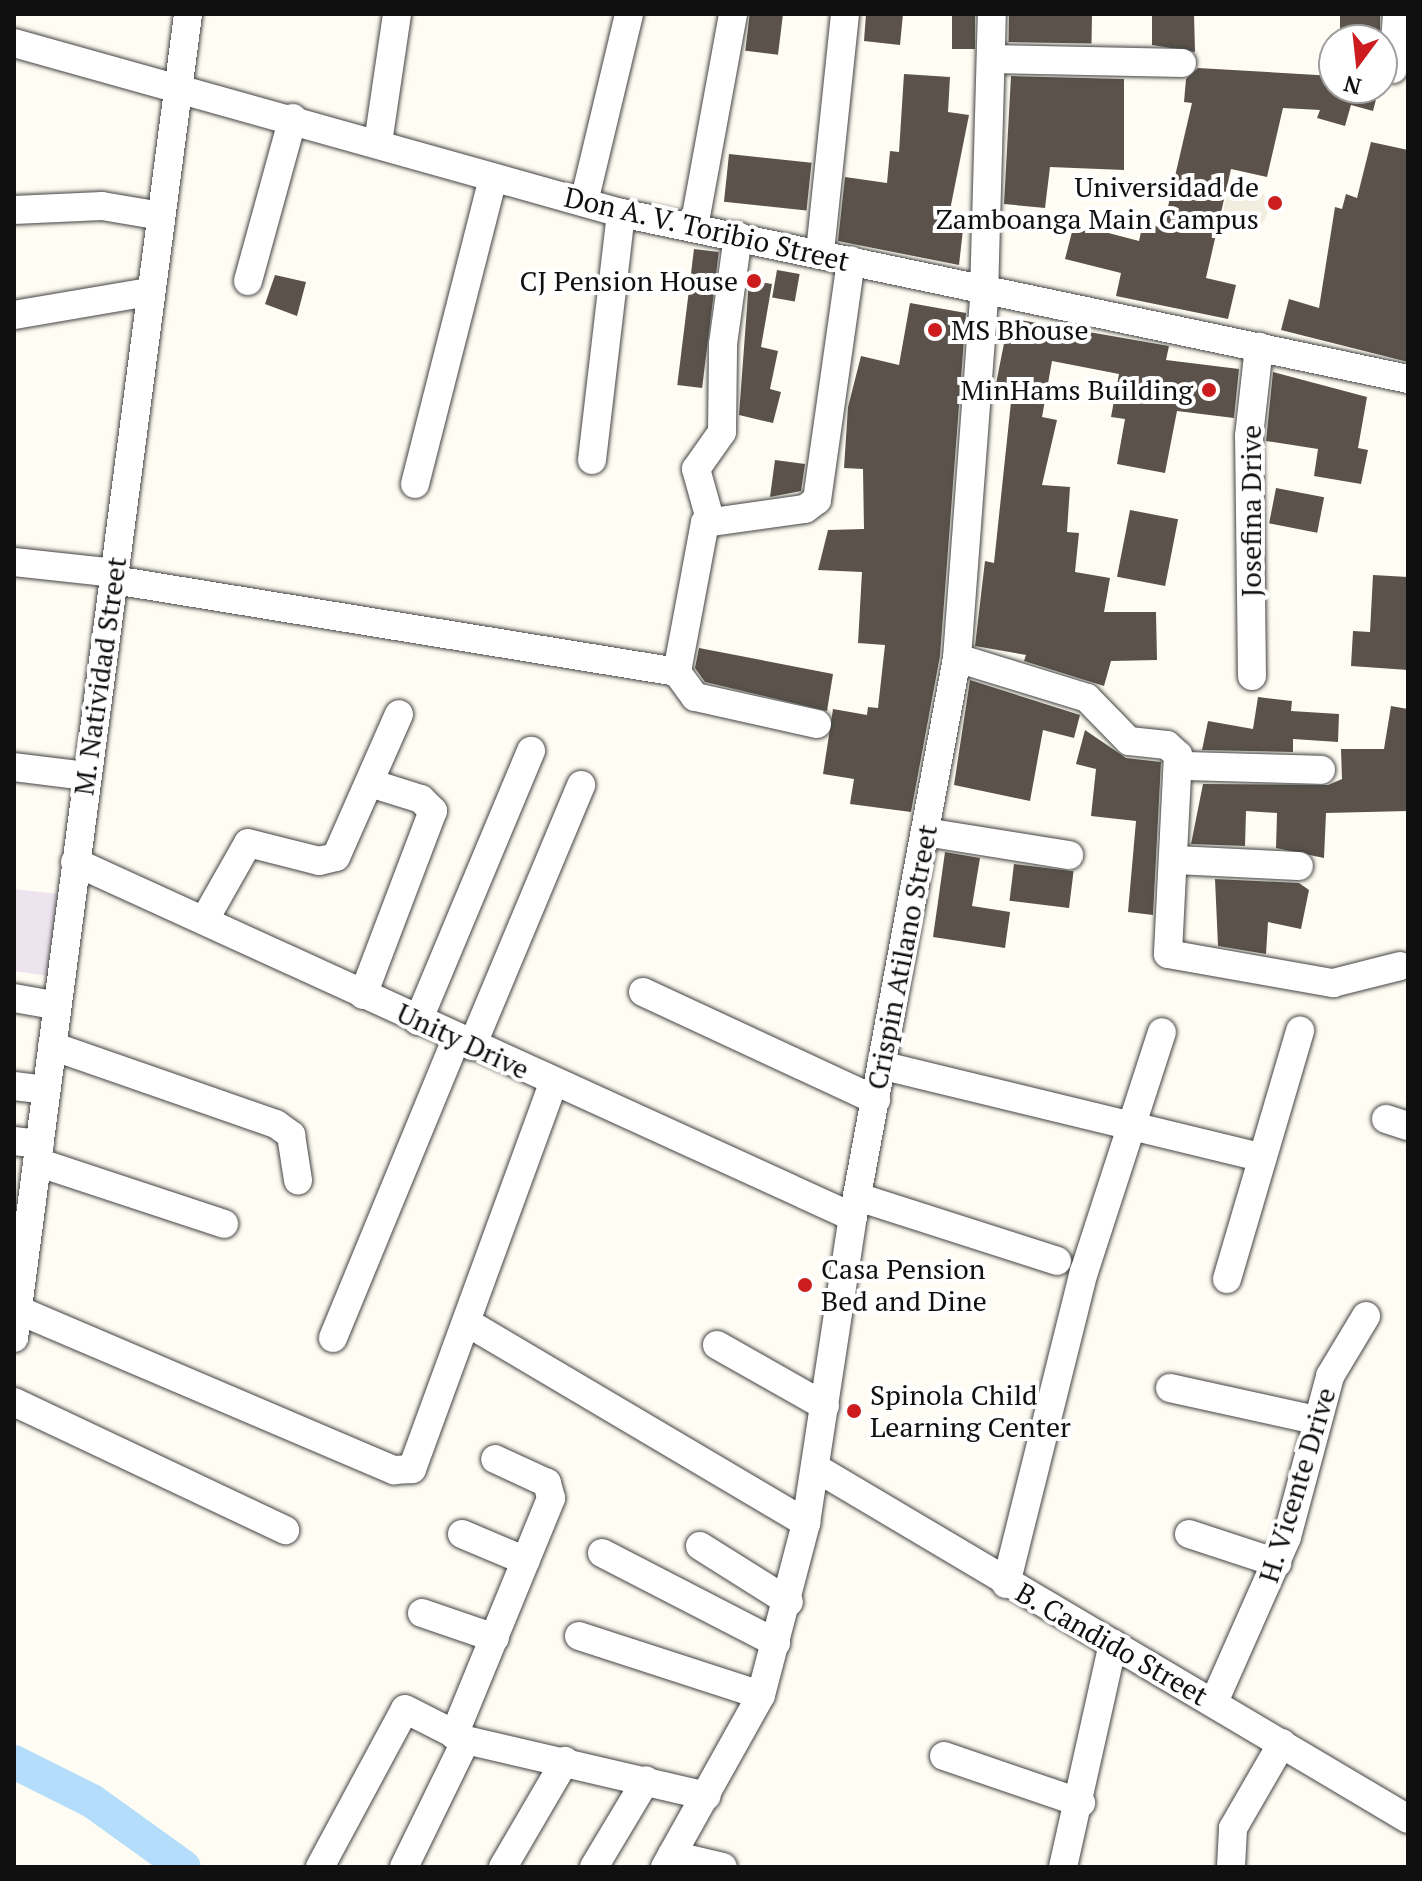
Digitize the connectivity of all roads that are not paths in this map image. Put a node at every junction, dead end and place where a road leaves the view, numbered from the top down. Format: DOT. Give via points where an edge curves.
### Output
graph roads {
  1 [pos="188,14"];
  2 [pos="397,14"];
  3 [pos="629,14"];
  4 [pos="733,14"];
  5 [pos="845,14"];
  6 [pos="992,14"];
  7 [pos="14,43"];
  8 [pos="992,59"];
  9 [pos="1182,63"];
  10 [pos="181,85"];
  11 [pos="293,118"];
  12 [pos="378,143"];
  13 [pos="493,178"];
  14 [pos="584,202"];
  15 [pos="14,210"];
  16 [pos="621,213"];
  17 [pos="161,216"];
  18 [pos="694,227"];
  19 [pos="738,236"];
  20 [pos="820,252"];
  21 [pos="851,260"];
  22 [pos="248,281"];
  23 [pos="148,292"];
  24 [pos="984,295"];
  25 [pos="14,315"];
  26 [pos="1259,347"];
  27 [pos="1408,379"];
  28 [pos="592,460"];
  29 [pos="415,484"];
  30 [pos="710,519"];
  31 [pos="14,562"];
  32 [pos="114,576"];
  33 [pos="957,658"];
  34 [pos="677,672"];
  35 [pos="1252,676"];
  36 [pos="399,714"];
  37 [pos="817,724"];
  38 [pos="531,751"];
  39 [pos="1182,766"];
  40 [pos="14,767"];
  41 [pos="1321,770"];
  42 [pos="86,776"];
  43 [pos="370,783"];
  44 [pos="581,785"];
  45 [pos="925,832"];
  46 [pos="1069,855"];
  47 [pos="1175,860"];
  48 [pos="75,862"];
  49 [pos="1299,866"];
  50 [pos="205,919"];
  51 [pos="1400,966"];
  52 [pos="643,992"];
  53 [pos="363,995"];
  54 [pos="14,998"];
  55 [pos="53,1005"];
  56 [pos="418,1021"];
  57 [pos="1300,1031"];
  58 [pos="1162,1032"];
  59 [pos="464,1043"];
  60 [pos="52,1046"];
  61 [pos="884,1066"];
  62 [pos="553,1083"];
  63 [pos="14,1086"];
  64 [pos="46,1090"];
  65 [pos="876,1100"];
  66 [pos="1131,1126"];
  67 [pos="31,1149"];
  68 [pos="1260,1157"];
  69 [pos="298,1180"];
  70 [pos="856,1207"];
  71 [pos="224,1224"];
  72 [pos="21,1229"];
  73 [pos="1057,1261"];
  74 [pos="1227,1279"];
  75 [pos="18,1310"];
  76 [pos="1366,1316"];
  77 [pos="468,1323"];
  78 [pos="14,1338"];
  79 [pos="333,1338"];
  80 [pos="717,1345"];
  81 [pos="1170,1388"];
  82 [pos="14,1402"];
  83 [pos="825,1406"];
  84 [pos="1315,1420"];
  85 [pos="495,1459"];
  86 [pos="816,1468"];
  87 [pos="806,1523"];
  88 [pos="285,1530"];
  89 [pos="462,1534"];
  90 [pos="1189,1534"];
  91 [pos="700,1546"];
  92 [pos="602,1553"];
  93 [pos="526,1561"];
  94 [pos="1277,1563"];
  95 [pos="1006,1584"];
  96 [pos="789,1602"];
  97 [pos="422,1613"];
  98 [pos="579,1636"];
  99 [pos="495,1638"];
  100 [pos="776,1643"];
  101 [pos="1113,1644"];
  102 [pos="761,1695"];
  103 [pos="1214,1702"];
  104 [pos="460,1737"];
  105 [pos="1282,1743"];
  106 [pos="944,1756"];
  107 [pos="565,1761"];
  108 [pos="646,1780"];
  109 [pos="707,1796"];
  110 [pos="1081,1803"];
  111 [pos="1408,1819"];
  112 [pos="668,1861"];
  113 [pos="320,1867"];
  114 [pos="404,1867"];
  115 [pos="503,1867"];
  116 [pos="594,1867"];
  117 [pos="723,1867"];
  118 [pos="1063,1867"];
  119 [pos="1231,1867"];
  1 -- 10 [label="street, M. Natividad Street"];
  2 -- 12 [label="street"];
  3 -- 14 [label="street"];
  4 -- 18 [label="street"];
  5 -- 20 [label="street"];
  6 -- 8 [label="street, Crispin Atilano Street"];
  7 -- 10 [label="street, Don A. V. Toribio Street"];
  8 -- 9 [label="street"];
  8 -- 24 [label="street, Crispin Atilano Street"];
  10 -- 11 [label="street, Don A. V. Toribio Street"];
  10 -- 17 [label="street, M. Natividad Street"];
  11 -- 12 [label="street, Don A. V. Toribio Street"];
  11 -- 22 [label="street"];
  12 -- 13 [label="street, Don A. V. Toribio Street"];
  13 -- 14 [label="street, Don A. V. Toribio Street"];
  13 -- 29 [label="street"];
  14 -- 16 [label="street, Don A. V. Toribio Street"];
  15 -- 17 [label="street" via="102,206"];
  16 -- 18 [label="street, Don A. V. Toribio Street"];
  16 -- 28 [label="street"];
  17 -- 23 [label="street, M. Natividad Street"];
  18 -- 19 [label="street, Don A. V. Toribio Street"];
  19 -- 20 [label="street, Don A. V. Toribio Street"];
  19 -- 30 [label="street" via="723,344 722,432 696,469"];
  20 -- 21 [label="street, Don A. V. Toribio Street"];
  21 -- 24 [label="street, Don A. V. Toribio Street"];
  21 -- 30 [label="street" via="817,500 805,509"];
  23 -- 25 [label="street"];
  23 -- 32 [label="street, M. Natividad Street"];
  24 -- 26 [label="street, Don A. V. Toribio Street"];
  24 -- 33 [label="street, Crispin Atilano Street"];
  26 -- 27 [label="street, Don A. V. Toribio Street"];
  26 -- 35 [label="street, Josefina Drive" via="1249,436"];
  30 -- 34 [label="street" via="700,537"];
  31 -- 32 [label="street"];
  32 -- 34 [label="street"];
  32 -- 42 [label="street, M. Natividad Street"];
  33 -- 39 [label="street" via="1087,698 1129,741 1167,745"];
  33 -- 45 [label="street, Crispin Atilano Street"];
  34 -- 37 [label="street" via="685,693 695,697"];
  36 -- 43 [label="street"];
  38 -- 56 [label="street"];
  39 -- 41 [label="street"];
  39 -- 47 [label="street"];
  40 -- 42 [label="street"];
  42 -- 48 [label="street, M. Natividad Street"];
  43 -- 50 [label="street" via="336,857 319,861 248,843"];
  43 -- 53 [label="street" via="421,799 433,811"];
  44 -- 59 [label="street"];
  45 -- 46 [label="street"];
  45 -- 61 [label="street, Crispin Atilano Street"];
  47 -- 49 [label="street"];
  47 -- 51 [label="street" via="1168,954 1333,983"];
  48 -- 50 [label="street, Unity Drive"];
  48 -- 55 [label="street, M. Natividad Street"];
  50 -- 53 [label="street, Unity Drive"];
  52 -- 65 [label="street"];
  53 -- 56 [label="street, Unity Drive"];
  54 -- 55 [label="street"];
  55 -- 60 [label="street, M. Natividad Street"];
  56 -- 59 [label="street, Unity Drive"];
  57 -- 68 [label="street"];
  58 -- 66 [label="street"];
  59 -- 62 [label="street, Unity Drive"];
  59 -- 79 [label="street"];
  60 -- 64 [label="street, M. Natividad Street"];
  60 -- 69 [label="street" via="276,1124 291,1135"];
  61 -- 65 [label="street, Crispin Atilano Street"];
  61 -- 66 [label="street"];
  62 -- 70 [label="street, Unity Drive"];
  62 -- 77 [label="street"];
  63 -- 64 [label="street"];
  64 -- 67 [label="street, M. Natividad Street"];
  65 -- 70 [label="street, Crispin Atilano Street"];
  66 -- 68 [label="street"];
  66 -- 95 [label="street" via="1084,1272"];
  67 -- 71 [label="street"];
  67 -- 72 [label="street, M. Natividad Street"];
  68 -- 74 [label="street"];
  70 -- 73 [label="street, Unity Drive"];
  70 -- 83 [label="street, Crispin Atilano Street"];
  72 -- 75 [label="street, M. Natividad Street"];
  75 -- 77 [label="street" via="404,1473 423,1447"];
  75 -- 78 [label="street, M. Natividad Street"];
  76 -- 84 [label="street, H. Vicente Drive" via="1341,1349"];
  77 -- 87 [label="street"];
  80 -- 83 [label="street"];
  81 -- 84 [label="street"];
  82 -- 88 [label="street"];
  83 -- 86 [label="street, Crispin Atilano Street"];
  84 -- 94 [label="street, H. Vicente Drive"];
  85 -- 93 [label="street" via="552,1490"];
  86 -- 87 [label="street, Crispin Atilano Street"];
  86 -- 95 [label="street, B. Candido Street"];
  87 -- 96 [label="street, Crispin Atilano Street"];
  89 -- 93 [label="street"];
  90 -- 94 [label="street"];
  91 -- 96 [label="street"];
  92 -- 100 [label="street"];
  93 -- 99 [label="street"];
  94 -- 103 [label="street, H. Vicente Drive"];
  95 -- 101 [label="street, B. Candido Street"];
  96 -- 100 [label="street, Crispin Atilano Street"];
  97 -- 99 [label="street"];
  98 -- 102 [label="street"];
  99 -- 104 [label="street"];
  100 -- 102 [label="street, Crispin Atilano Street"];
  101 -- 103 [label="street, B. Candido Street"];
  101 -- 110 [label="street"];
  102 -- 109 [label="street, Crispin Atilano Street"];
  103 -- 105 [label="street, B. Candido Street"];
  104 -- 107 [label="street"];
  104 -- 113 [label="street" via="411,1711 399,1712"];
  104 -- 114 [label="street"];
  105 -- 111 [label="street, B. Candido Street"];
  105 -- 119 [label="street" via="1233,1828"];
  106 -- 110 [label="street"];
  107 -- 108 [label="street"];
  107 -- 115 [label="street"];
  108 -- 109 [label="street"];
  108 -- 116 [label="street"];
  109 -- 112 [label="street, Crispin Atilano Street"];
  110 -- 118 [label="street"];
  112 -- 117 [label="street"];
}
